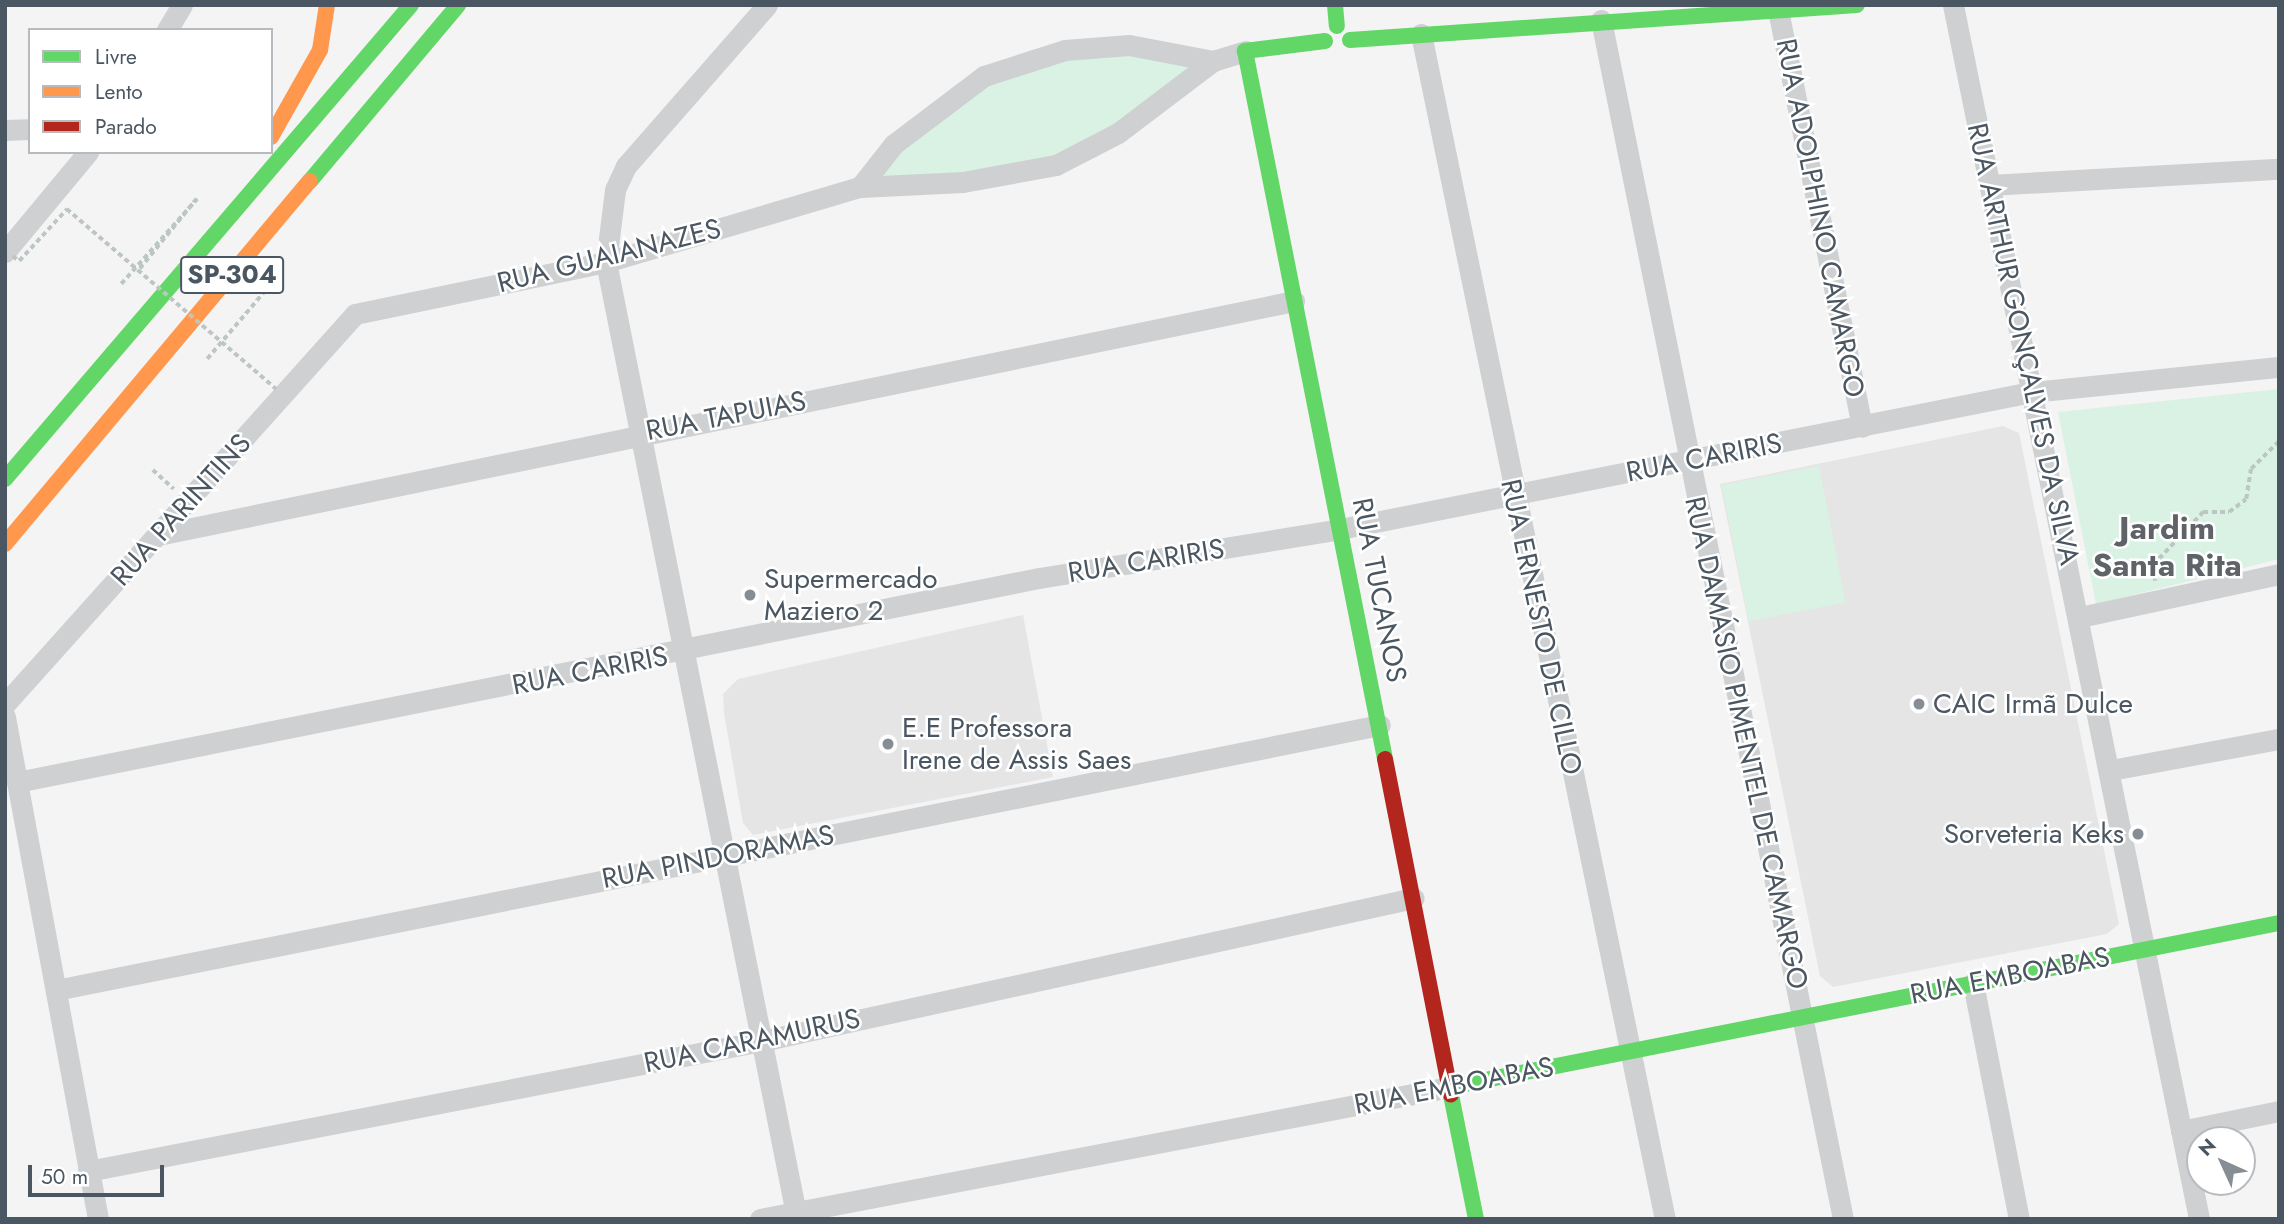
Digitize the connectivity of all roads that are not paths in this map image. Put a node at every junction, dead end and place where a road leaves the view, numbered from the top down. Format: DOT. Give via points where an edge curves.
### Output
graph roads {
  1 [pos="182,5"];
  2 [pos="327,5"];
  3 [pos="411,5"];
  4 [pos="458,5"];
  5 [pos="767,5"];
  6 [pos="1335,5"];
  7 [pos="1857,5"];
  8 [pos="1953,5"];
  9 [pos="1778,10"];
  10 [pos="1601,20"];
  11 [pos="1337,26"];
  12 [pos="168,28"];
  13 [pos="1421,34"];
  14 [pos="1350,40"];
  15 [pos="1325,41"];
  16 [pos="1245,51"];
  17 [pos="1213,61"];
  18 [pos="28,129"];
  19 [pos="5,130"];
  20 [pos="273,134"];
  21 [pos="86,154"];
  22 [pos="260,154"];
  23 [pos="2279,169"];
  24 [pos="1989,185"];
  25 [pos="860,187"];
  26 [pos="9,254"];
  27 [pos="606,262"];
  28 [pos="1294,301"];
  29 [pos="154,307"];
  30 [pos="355,314"];
  31 [pos="2279,367"];
  32 [pos="2031,392"];
  33 [pos="1862,427"];
  34 [pos="641,433"];
  35 [pos="1688,461"];
  36 [pos="5,479"];
  37 [pos="1513,497"];
  38 [pos="1340,529"];
  39 [pos="159,535"];
  40 [pos="5,544"];
  41 [pos="2279,574"];
  42 [pos="2080,617"];
  43 [pos="684,653"];
  44 [pos="5,704"];
  45 [pos="5,718"];
  46 [pos="1380,725"];
  47 [pos="2279,738"];
  48 [pos="2111,770"];
  49 [pos="17,782"];
  50 [pos="725,856"];
  51 [pos="1414,898"];
  52 [pos="2279,923"];
  53 [pos="2146,949"];
  54 [pos="1973,983"];
  55 [pos="56,990"];
  56 [pos="1803,1019"];
  57 [pos="762,1041"];
  58 [pos="1631,1052"];
  59 [pos="1450,1087"];
  60 [pos="2279,1111"];
  61 [pos="2181,1131"];
  62 [pos="88,1171"];
  63 [pos="797,1215"];
  64 [pos="98,1219"];
  65 [pos="760,1219"];
  66 [pos="1476,1219"];
  67 [pos="1665,1219"];
  68 [pos="1843,1219"];
  69 [pos="2018,1219"];
  70 [pos="2199,1219"];
  1 -- 12 [label="street"];
  2 -- 20 [label="main road" via="305,84"];
  3 -- 29 [label="main road, SP-304"];
  4 -- 40 [label="main road, SP-304"];
  5 -- 27 [label="street" via="626,166 615,190"];
  6 -- 11 [label="main road"];
  7 -- 9 [label="main road"];
  8 -- 24 [label="street, RUA ARTHUR GONÇALVES DA SILVA"];
  9 -- 10 [label="main road"];
  9 -- 33 [label="street, RUA ADOLPHINO CAMARGO"];
  10 -- 13 [label="main road"];
  10 -- 35 [label="street, RUA DAMÁSIO PIMENTEL DE CAMARGO"];
  11 -- 14 [label="main road"];
  11 -- 15 [label="main road"];
  13 -- 14 [label="main road"];
  13 -- 37 [label="street, RUA ERNESTO DE CILLO"];
  14 -- 15 [label="main road" via="1341,52"];
  15 -- 16 [label="main road"];
  16 -- 17 [label="street, RUA GUAIANAZES"];
  16 -- 28 [label="main road, RUA TUCANOS"];
  17 -- 25 [label="street, RUA GUAIANAZES" via="1118,133 1056,165 962,182"];
  17 -- 25 [label="street, RUA GUAIANAZES" via="1129,45 1065,50 984,76 894,144"];
  18 -- 19 [label="street"];
  21 -- 26 [label="street"];
  22 -- 29 [label="main road"];
  23 -- 24 [label="street"];
  24 -- 32 [label="street, RUA ARTHUR GONÇALVES DA SILVA"];
  25 -- 27 [label="street, RUA GUAIANAZES"];
  27 -- 30 [label="street, RUA GUAIANAZES"];
  27 -- 34 [label="street"];
  28 -- 34 [label="street, RUA TAPUIAS"];
  28 -- 38 [label="main road, RUA TUCANOS"];
  29 -- 36 [label="main road, SP-304"];
  30 -- 39 [label="street, RUA PARINTINS"];
  31 -- 32 [label="street, RUA CARIRIS"];
  32 -- 33 [label="street, RUA CARIRIS"];
  32 -- 42 [label="street, RUA ARTHUR GONÇALVES DA SILVA"];
  33 -- 35 [label="street, RUA CARIRIS"];
  34 -- 39 [label="street, RUA TAPUIAS"];
  34 -- 43 [label="street"];
  35 -- 37 [label="street, RUA CARIRIS"];
  35 -- 56 [label="street, RUA DAMÁSIO PIMENTEL DE CAMARGO"];
  37 -- 38 [label="street, RUA CARIRIS"];
  37 -- 58 [label="street, RUA ERNESTO DE CILLO"];
  38 -- 43 [label="street, RUA CARIRIS" via="1039,578"];
  38 -- 46 [label="main road, RUA TUCANOS"];
  39 -- 44 [label="street, RUA PARINTINS"];
  41 -- 42 [label="street"];
  42 -- 48 [label="street, RUA ARTHUR GONÇALVES DA SILVA"];
  43 -- 49 [label="street, RUA CARIRIS"];
  43 -- 50 [label="street"];
  45 -- 49 [label="street"];
  46 -- 50 [label="street, RUA PINDORAMAS"];
  46 -- 51 [label="main road, RUA TUCANOS"];
  47 -- 48 [label="street"];
  48 -- 53 [label="street, RUA ARTHUR GONÇALVES DA SILVA"];
  49 -- 55 [label="street"];
  50 -- 55 [label="street, RUA PINDORAMAS"];
  50 -- 57 [label="street"];
  51 -- 57 [label="street, RUA CARAMURUS"];
  51 -- 59 [label="main road, RUA TUCANOS"];
  52 -- 53 [label="main road, RUA EMBOABAS"];
  53 -- 54 [label="main road, RUA EMBOABAS"];
  53 -- 61 [label="street, RUA ARTHUR GONÇALVES DA SILVA"];
  54 -- 56 [label="main road, RUA EMBOABAS"];
  54 -- 69 [label="street"];
  55 -- 62 [label="street"];
  56 -- 58 [label="main road, RUA EMBOABAS"];
  56 -- 68 [label="street, RUA DAMÁSIO PIMENTEL DE CAMARGO"];
  57 -- 62 [label="street, RUA CARAMURUS"];
  57 -- 63 [label="street"];
  58 -- 59 [label="main road, RUA EMBOABAS"];
  58 -- 67 [label="street, RUA ERNESTO DE CILLO"];
  59 -- 63 [label="street, RUA EMBOABAS"];
  59 -- 66 [label="main road, RUA TUCANOS"];
  60 -- 61 [label="street"];
  61 -- 70 [label="street, RUA ARTHUR GONÇALVES DA SILVA"];
  62 -- 64 [label="street"];
  63 -- 65 [label="street, RUA EMBOABAS"];
}
